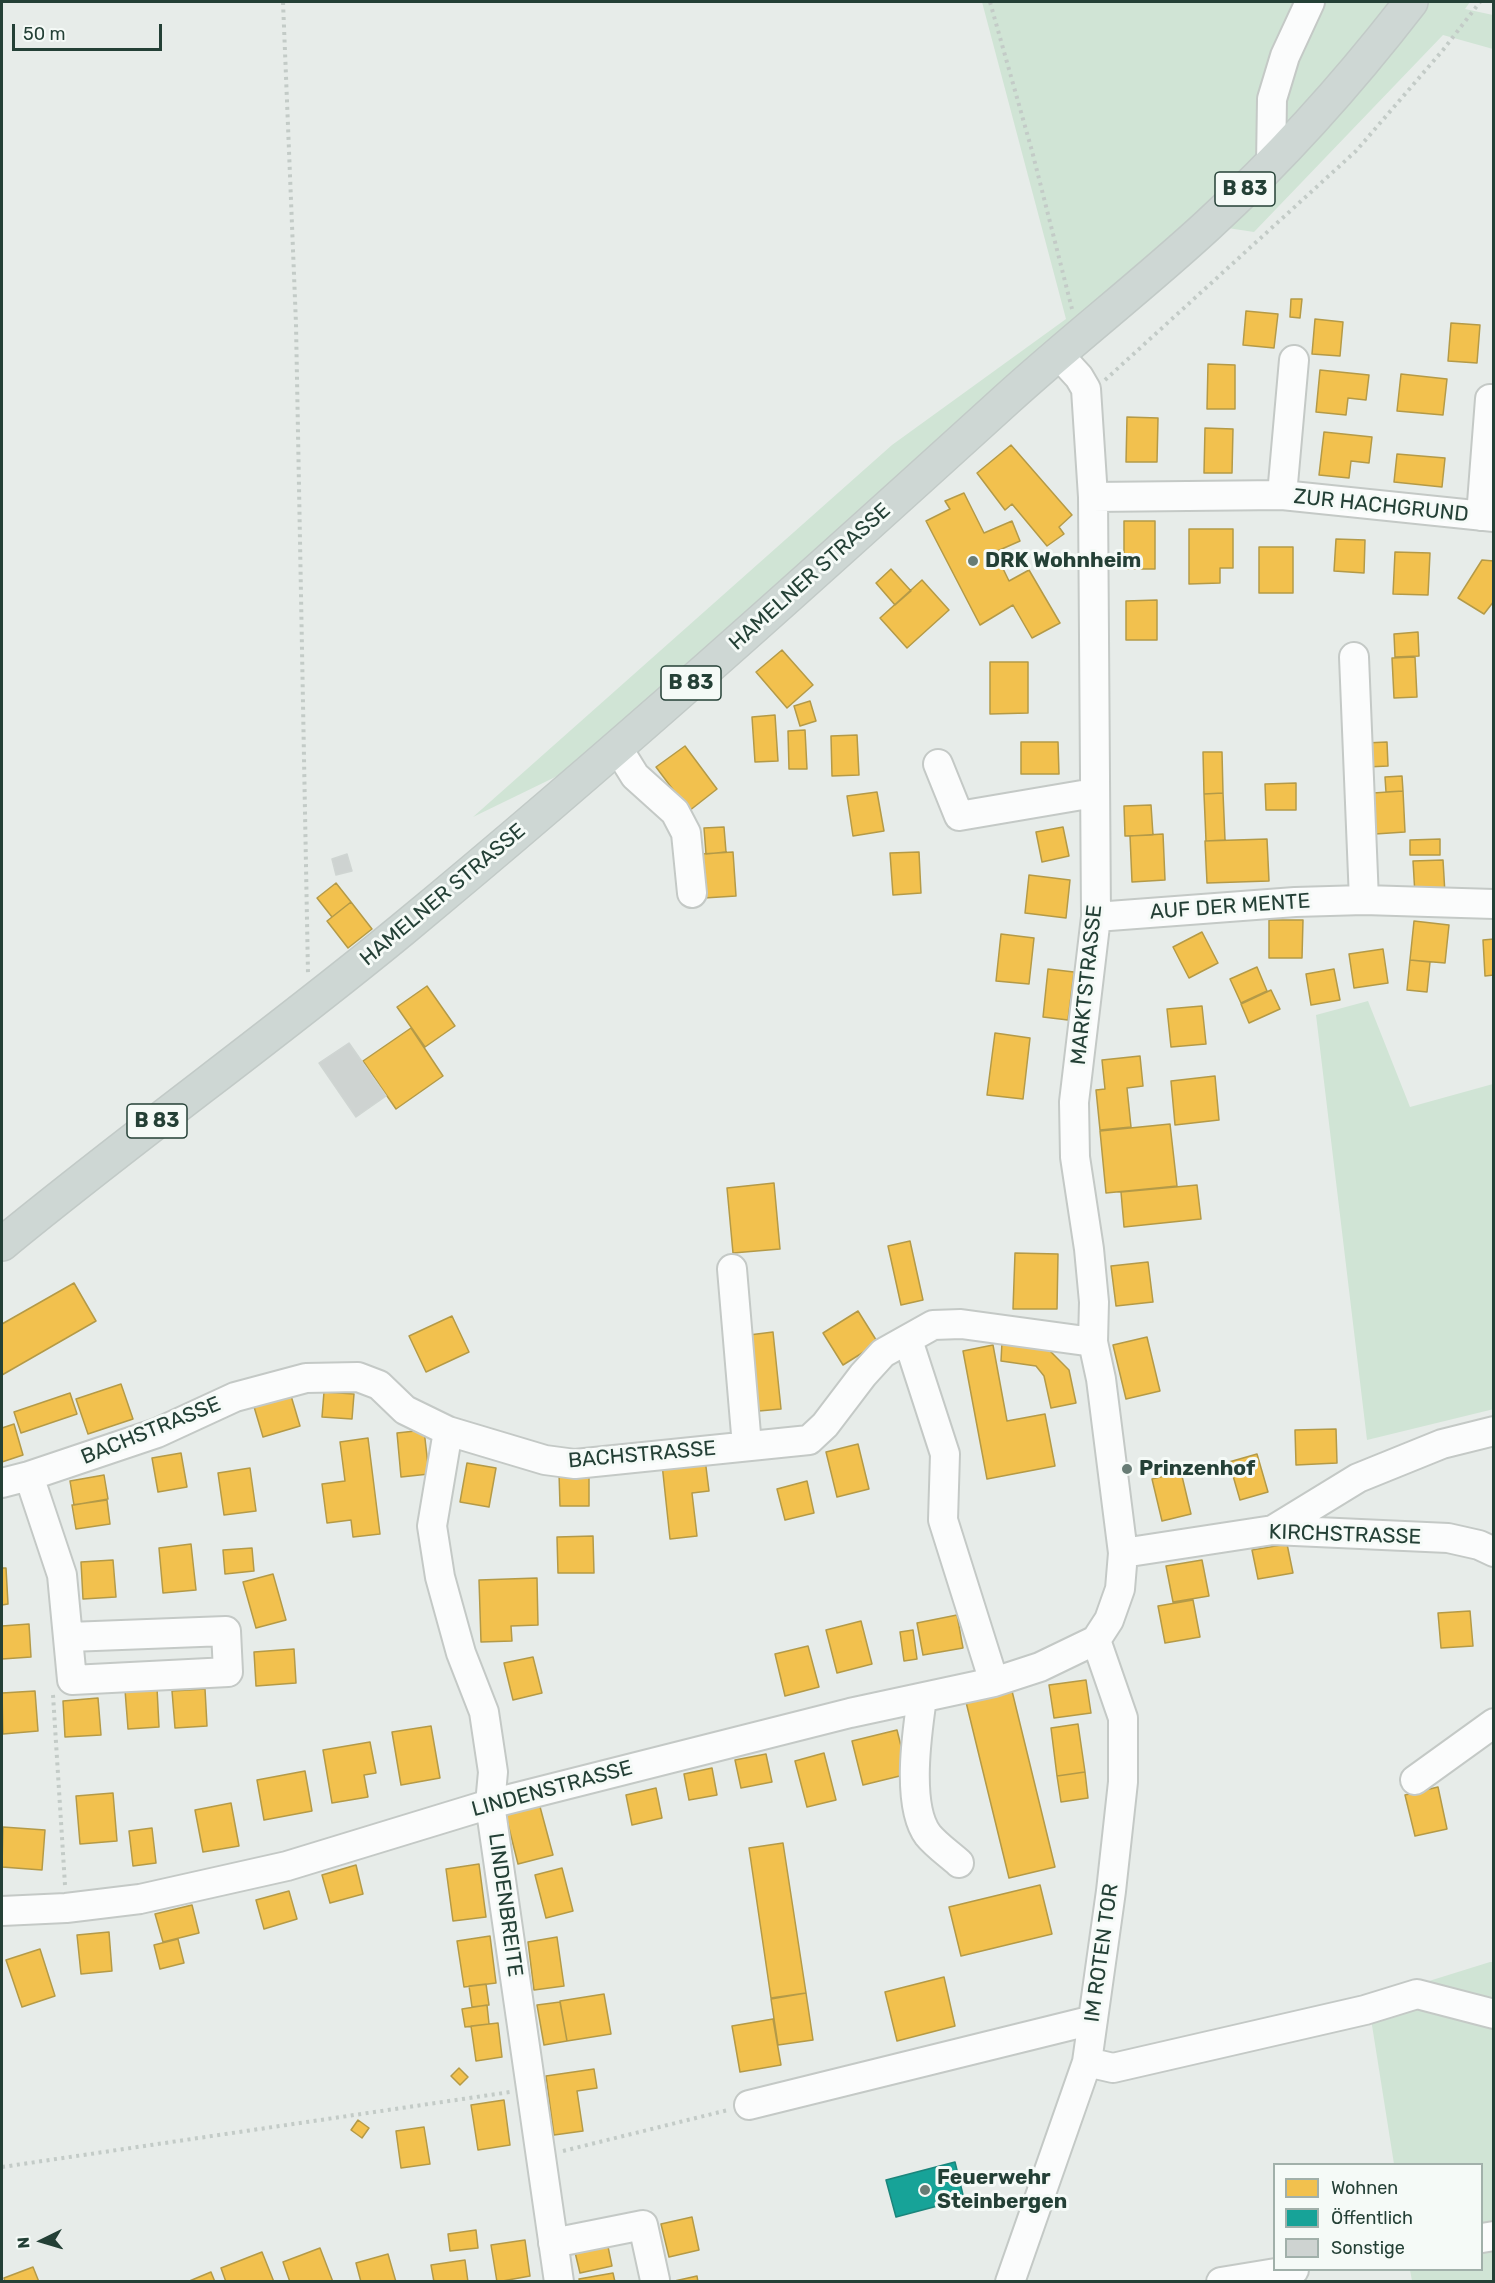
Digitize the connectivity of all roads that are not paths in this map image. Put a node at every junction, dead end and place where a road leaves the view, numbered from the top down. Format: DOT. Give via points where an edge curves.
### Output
graph roads {
  1 [pos="1310,2"];
  2 [pos="1411,2"];
  3 [pos="1271,164"];
  4 [pos="1068,345"];
  5 [pos="1294,360"];
  6 [pos="1490,399"];
  7 [pos="1282,495"];
  8 [pos="1093,496"];
  9 [pos="1487,517"];
  10 [pos="1354,657"];
  11 [pos="617,747"];
  12 [pos="938,764"];
  13 [pos="1094,793"];
  14 [pos="692,893"];
  15 [pos="1364,900"];
  16 [pos="1494,904"];
  17 [pos="1096,917"];
  18 [pos="2,1244"];
  19 [pos="732,1269"];
  20 [pos="908,1340"];
  21 [pos="1093,1342"];
  22 [pos="448,1431"];
  23 [pos="1494,1431"];
  24 [pos="747,1446"];
  25 [pos="29,1476"];
  26 [pos="2,1483"];
  27 [pos="1273,1530"];
  28 [pos="1494,1552"];
  29 [pos="1123,1553"];
  30 [pos="1102,1630"];
  31 [pos="69,1637"];
  32 [pos="994,1682"];
  33 [pos="922,1698"];
  34 [pos="1494,1723"];
  35 [pos="1415,1780"];
  36 [pos="490,1804"];
  37 [pos="959,1863"];
  38 [pos="2,1911"];
  39 [pos="1494,2014"];
  40 [pos="1093,2020"];
  41 [pos="1088,2062"];
  42 [pos="749,2105"];
  43 [pos="553,2243"];
  44 [pos="1288,2271"];
  45 [pos="655,2280"];
  46 [pos="559,2282"];
  47 [pos="1010,2282"];
  48 [pos="1221,2282"];
  1 -- 3 [label="street" via="1285,56 1272,99"];
  2 -- 3 [label="main road, HAMELNER STRASSE / B 83"];
  3 -- 4 [label="main road, HAMELNER STRASSE / B 83" via="1208,225"];
  4 -- 8 [label="street, MARKTSTRASSE" via="1086,389"];
  4 -- 11 [label="main road, HAMELNER STRASSE / B 83"];
  5 -- 7 [label="street, ZUR HACHGRUND"];
  6 -- 9 [label="street, ZUR HACHGRUND"];
  7 -- 8 [label="street, ZUR HACHGRUND"];
  7 -- 9 [label="street, ZUR HACHGRUND"];
  8 -- 13 [label="street, MARKTSTRASSE"];
  10 -- 15 [label="street"];
  11 -- 14 [label="street" via="635,776 675,812 686,833"];
  11 -- 18 [label="main road, HAMELNER STRASSE / B 83" via="315,1001"];
  12 -- 13 [label="street" via="959,816"];
  13 -- 17 [label="street, MARKTSTRASSE"];
  15 -- 16 [label="street, AUF DER MENTE"];
  15 -- 17 [label="street, AUF DER MENTE"];
  17 -- 21 [label="street, MARKTSTRASSE" via="1074,1102 1075,1157 1094,1302"];
  19 -- 24 [label="street"];
  20 -- 21 [label="street, BACHSTRASSE" via="933,1325 961,1324"];
  20 -- 24 [label="street, BACHSTRASSE" via="883,1353 809,1440"];
  20 -- 32 [label="street" via="945,1454 944,1520"];
  21 -- 29 [label="street, MARKTSTRASSE"];
  22 -- 24 [label="street, BACHSTRASSE" via="545,1460 575,1464"];
  22 -- 25 [label="street, BACHSTRASSE" via="405,1410 379,1385 357,1377 306,1378 235,1397 157,1433"];
  22 -- 36 [label="street, LINDENBREITE" via="432,1526 440,1577 460,1653 484,1712 493,1772"];
  23 -- 27 [label="street" via="1442,1444 1358,1478"];
  25 -- 26 [label="street, BACHSTRASSE"];
  25 -- 31 [label="street" via="62,1575"];
  27 -- 28 [label="street, KIRCHSTRASSE" via="1448,1538"];
  27 -- 29 [label="street, KIRCHSTRASSE"];
  29 -- 30 [label="street, MARKTSTRASSE" via="1120,1589"];
  30 -- 32 [label="street, LINDENSTRASSE" via="1040,1666"];
  30 -- 40 [label="street, IM ROTEN TOR" via="1123,1718 1123,1771"];
  31 -- 31 [label="street" via="72,1680 228,1672 226,1631"];
  32 -- 33 [label="street, LINDENSTRASSE"];
  33 -- 36 [label="street, LINDENSTRASSE"];
  33 -- 37 [label="street" via="914,1774 921,1821 928,1835"];
  34 -- 35 [label="street"];
  36 -- 38 [label="street, LINDENSTRASSE" via="287,1866 140,1899"];
  36 -- 43 [label="street, LINDENBREITE"];
  39 -- 41 [label="street" via="1417,1994 1365,2010 1113,2068"];
  40 -- 41 [label="street, IM ROTEN TOR"];
  40 -- 42 [label="street"];
  41 -- 47 [label="street, IM ROTEN TOR"];
  43 -- 45 [label="street" via="644,2225"];
  43 -- 46 [label="street, LINDENBREITE"];
  44 -- 48 [label="street"];
}
